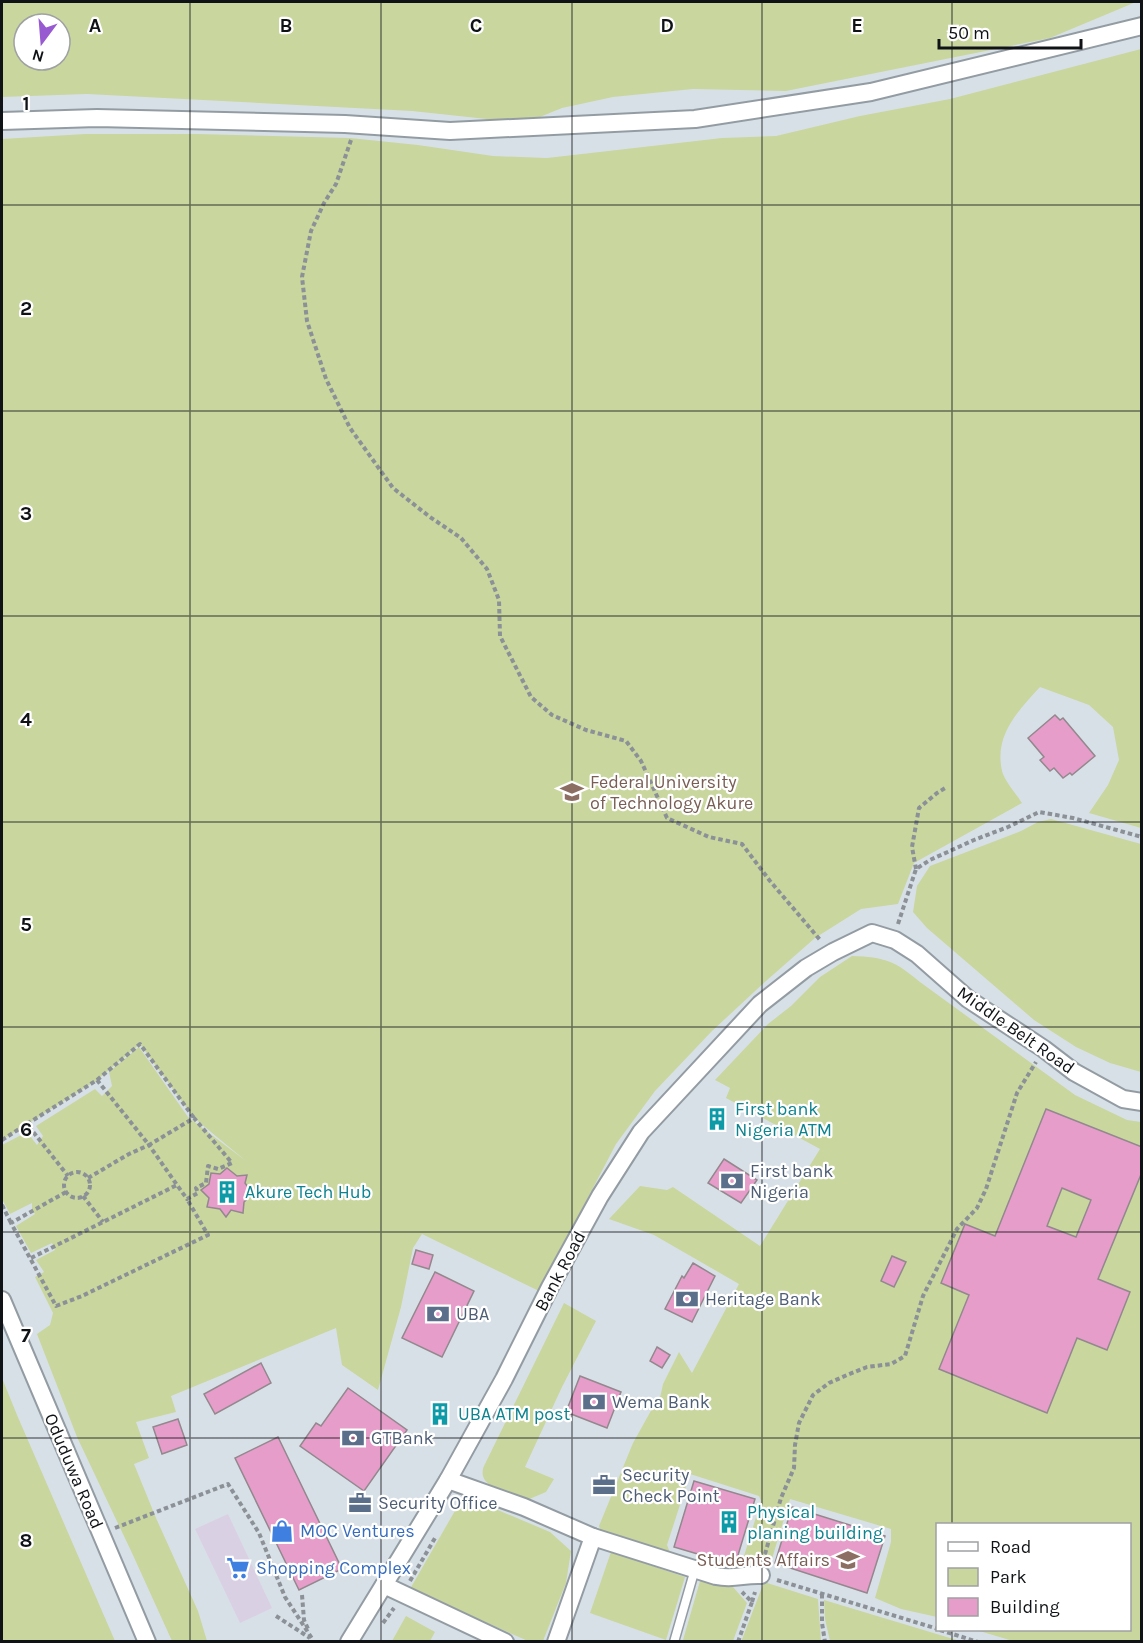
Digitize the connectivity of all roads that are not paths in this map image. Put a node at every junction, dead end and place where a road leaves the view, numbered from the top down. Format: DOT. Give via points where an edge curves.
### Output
graph roads {
  1 [pos="1142,26"];
  2 [pos="2,121"];
  3 [pos="832,952"];
  4 [pos="1142,1102"];
  5 [pos="2,1300"];
  6 [pos="448,1480"];
  7 [pos="593,1537"];
  8 [pos="695,1569"];
  9 [pos="755,1574"];
  10 [pos="384,1586"];
  11 [pos="147,1641"];
  12 [pos="349,1641"];
  13 [pos="505,1641"];
  14 [pos="556,1641"];
  15 [pos="674,1641"];
  1 -- 2 [label="street" via="871,92 695,119 450,132 347,124 97,118"];
  3 -- 4 [label="street, Middle Belt Road" via="872,933 895,940 968,999 1074,1072 1123,1099"];
  3 -- 6 [label="street, Bank Road" via="760,1004 641,1132 600,1196"];
  5 -- 11 [label="street, Oduduwa Road"];
  6 -- 7 [label="street"];
  6 -- 10 [label="street, Bank Road"];
  7 -- 8 [label="street"];
  7 -- 14 [label="street"];
  8 -- 9 [label="street" via="729,1579"];
  8 -- 15 [label="lane"];
  10 -- 12 [label="street, Bank Road"];
  10 -- 13 [label="street"];
}
